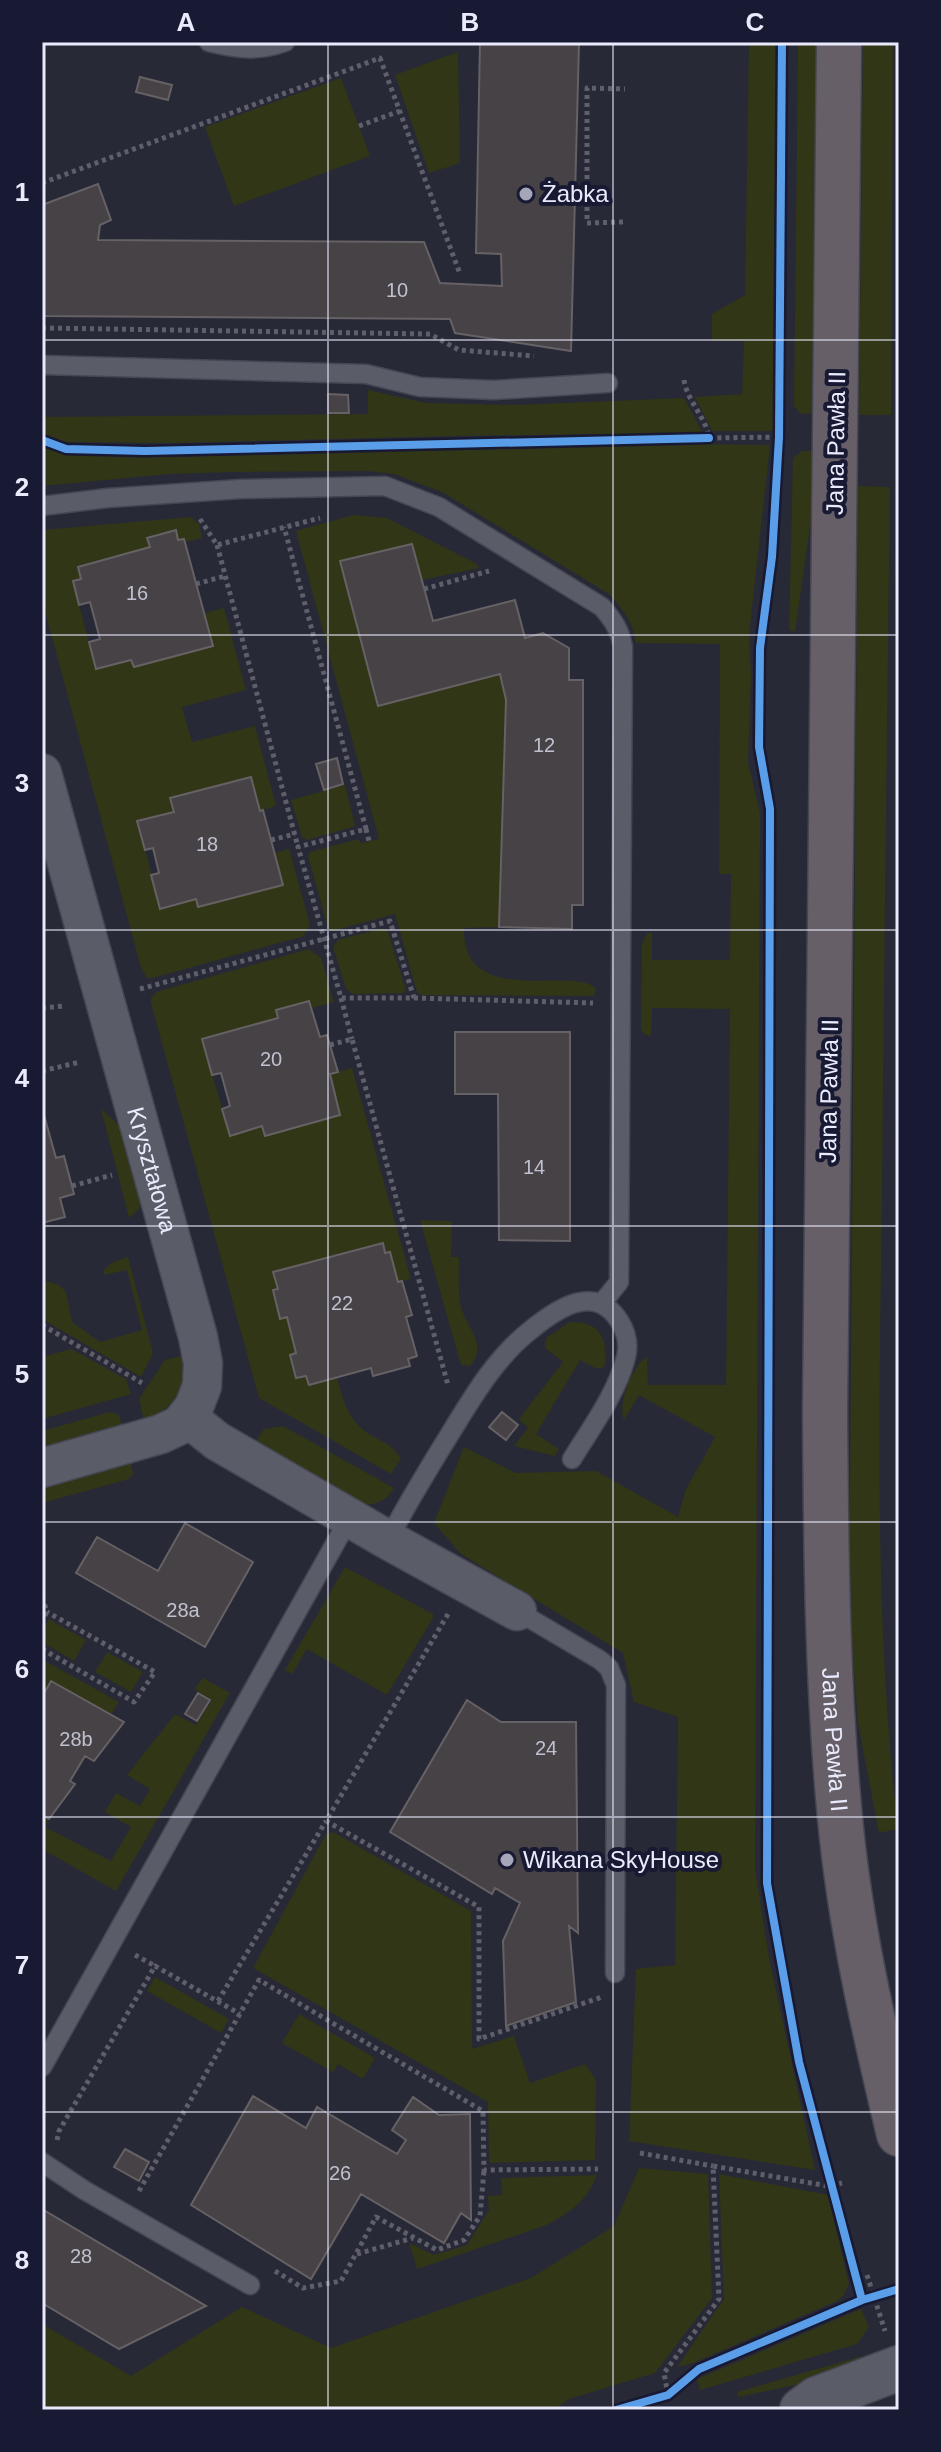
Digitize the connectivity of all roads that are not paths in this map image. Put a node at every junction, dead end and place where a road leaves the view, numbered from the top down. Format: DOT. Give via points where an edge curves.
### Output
graph roads {
  1 [pos="209,42"];
  2 [pos="285,42"];
  3 [pos="839,42"];
  4 [pos="42,365"];
  5 [pos="608,383"];
  6 [pos="42,506"];
  7 [pos="42,773"];
  8 [pos="602,1303"];
  9 [pos="187,1417"];
  10 [pos="572,1459"];
  11 [pos="42,1468"];
  12 [pos="350,1517"];
  13 [pos="388,1540"];
  14 [pos="517,1611"];
  15 [pos="615,1973"];
  16 [pos="42,2067"];
  17 [pos="899,2134"];
  18 [pos="42,2162"];
  19 [pos="250,2285"];
  20 [pos="893,2353"];
  21 [pos="802,2410"];
  1 -- 2 [label="lane" via="248,50"];
  3 -- 17 [label="main road, Jana Pawła II" via="827,1629 840,1822 875,2037"];
  4 -- 5 [label="lane" via="366,374 420,387 494,390"];
  6 -- 8 [label="lane" via="241,489 385,486 439,507 602,607 623,647 619,1282"];
  7 -- 9 [label="street, Kryształowa" via="201,1351 202,1386"];
  8 -- 10 [label="lane" via="624,1329 627,1354"];
  8 -- 13 [label="lane" via="591,1300 566,1307 505,1353"];
  9 -- 11 [label="street" via="161,1434"];
  9 -- 12 [label="street" via="217,1441"];
  12 -- 13 [label="street"];
  12 -- 16 [label="lane"];
  13 -- 14 [label="street"];
  14 -- 15 [label="lane" via="600,1660 616,1685"];
  18 -- 19 [label="lane"];
  20 -- 21 [label="street"];
}
